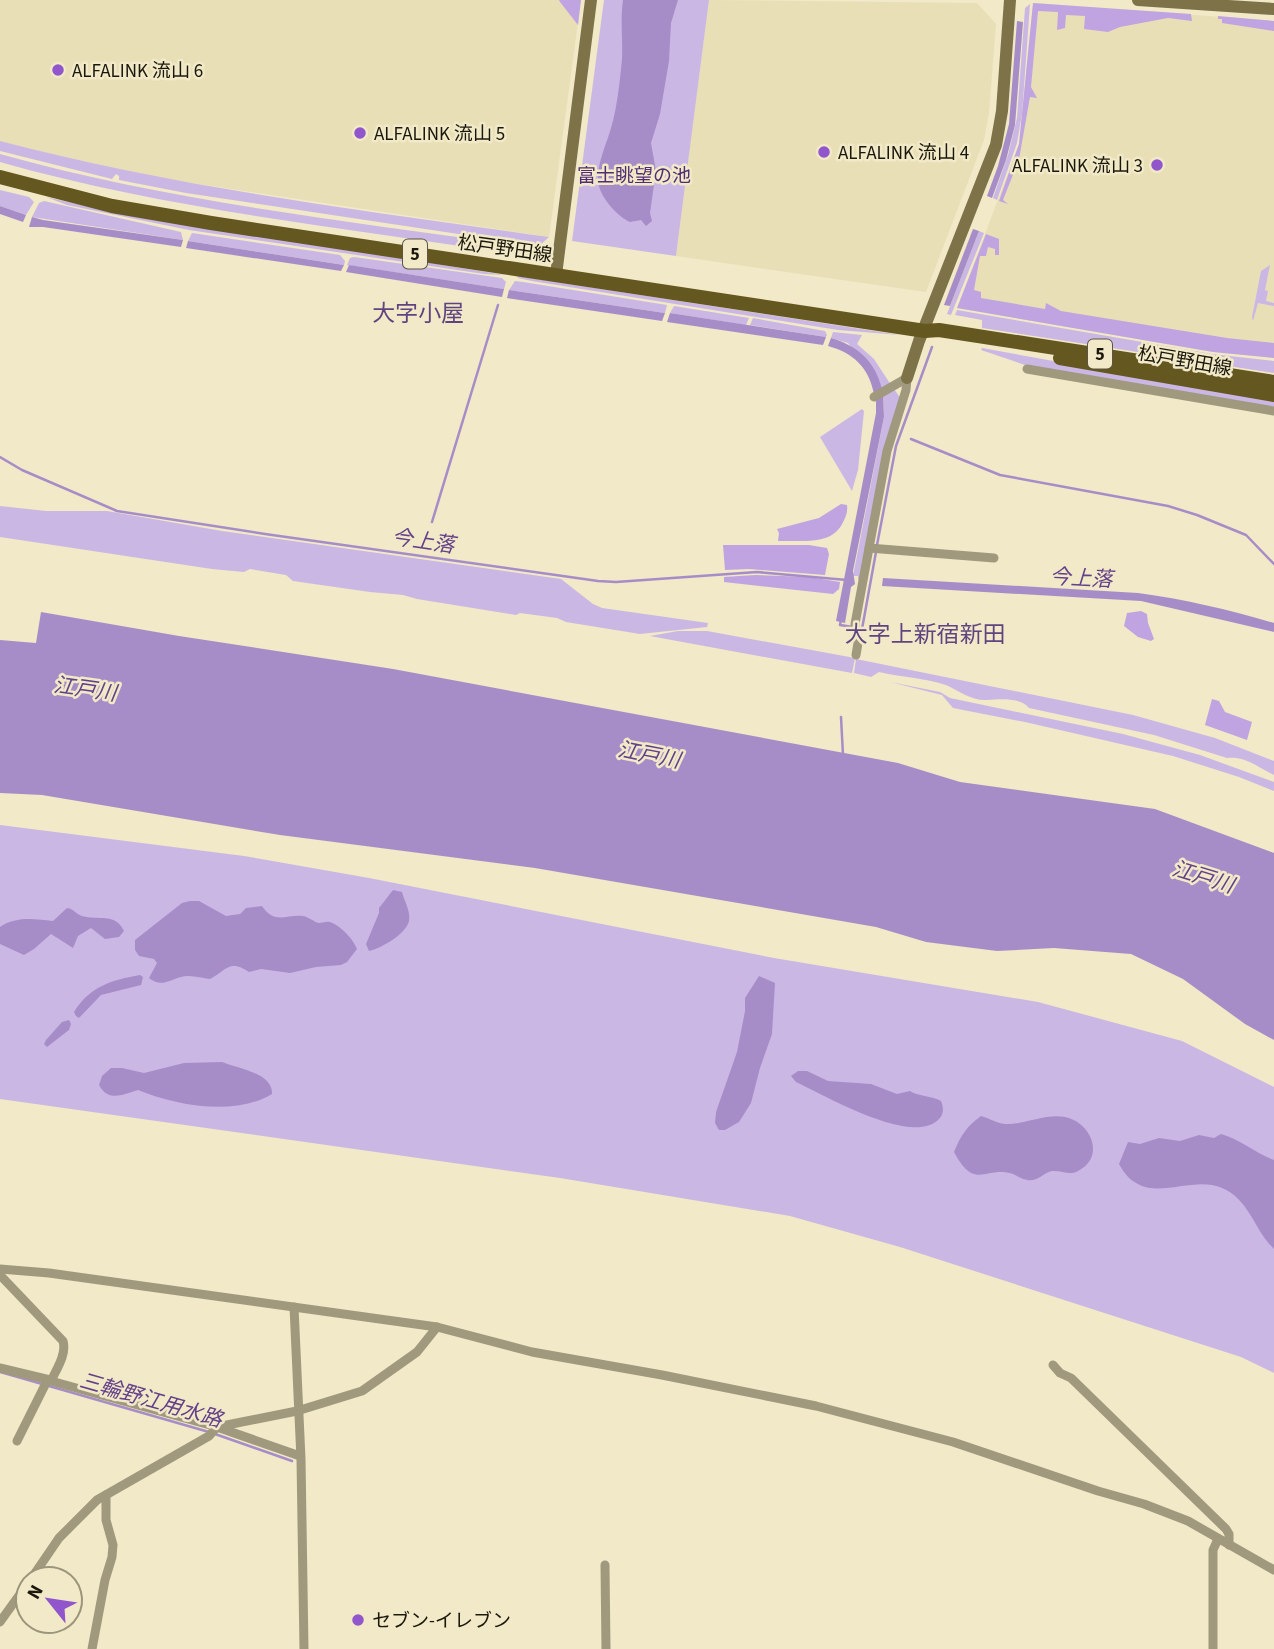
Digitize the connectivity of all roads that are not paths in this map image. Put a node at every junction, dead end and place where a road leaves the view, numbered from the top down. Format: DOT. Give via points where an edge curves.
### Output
graph roads {
  1 [pos="591,0"];
  2 [pos="1010,0"];
  3 [pos="1138,0"];
  4 [pos="1274,9"];
  5 [pos="0,177"];
  6 [pos="556,275"];
  7 [pos="925,331"];
  8 [pos="1027,369"];
  9 [pos="907,378"];
  10 [pos="1273,392"];
  11 [pos="874,397"];
  12 [pos="1274,411"];
  13 [pos="874,549"];
  14 [pos="994,558"];
  15 [pos="856,655"];
  16 [pos="0,1269"];
  17 [pos="0,1275"];
  18 [pos="294,1307"];
  19 [pos="437,1327"];
  20 [pos="1053,1365"];
  21 [pos="0,1368"];
  22 [pos="49,1380"];
  23 [pos="297,1410"];
  24 [pos="216,1427"];
  25 [pos="18,1440"];
  26 [pos="300,1456"];
  27 [pos="106,1494"];
  28 [pos="1218,1539"];
  29 [pos="1229,1545"];
  30 [pos="41,1565"];
  31 [pos="605,1565"];
  32 [pos="1274,1570"];
  33 [pos="14,1602"];
  34 [pos="0,1622"];
  35 [pos="92,1649"];
  36 [pos="304,1649"];
  37 [pos="606,1649"];
  38 [pos="1213,1649"];
  1 -- 6 [label="street"];
  2 -- 7 [label="street" via="1000,129"];
  3 -- 4 [label="street"];
  5 -- 6 [label="main road, 松戸野田線 / 5" via="113,206"];
  6 -- 7 [label="main road, 松戸野田線 / 5"];
  7 -- 9 [label="street"];
  7 -- 10 [label="main road, 松戸野田線 / 5"];
  8 -- 12 [label="street"];
  9 -- 11 [label="street"];
  9 -- 13 [label="street" via="887,451"];
  13 -- 14 [label="street"];
  13 -- 15 [label="street" via="855,627"];
  16 -- 18 [label="street"];
  17 -- 22 [label="street" via="63,1341 65,1347"];
  18 -- 19 [label="street"];
  18 -- 23 [label="street"];
  19 -- 23 [label="street" via="417,1352 362,1391"];
  19 -- 28 [label="street" via="532,1352 791,1401 953,1442 1144,1504"];
  20 -- 29 [label="street" via="1226,1529"];
  21 -- 22 [label="street"];
  22 -- 24 [label="street"];
  22 -- 25 [label="street"];
  23 -- 24 [label="street"];
  23 -- 26 [label="street"];
  24 -- 26 [label="street"];
  24 -- 27 [label="street" via="209,1436"];
  26 -- 36 [label="street"];
  27 -- 30 [label="street" via="60,1538"];
  27 -- 35 [label="street" via="112,1558"];
  28 -- 29 [label="street"];
  28 -- 38 [label="street" via="1213,1550"];
  29 -- 32 [label="street"];
  31 -- 37 [label="street"];
  33 -- 34 [label="street"];
}
